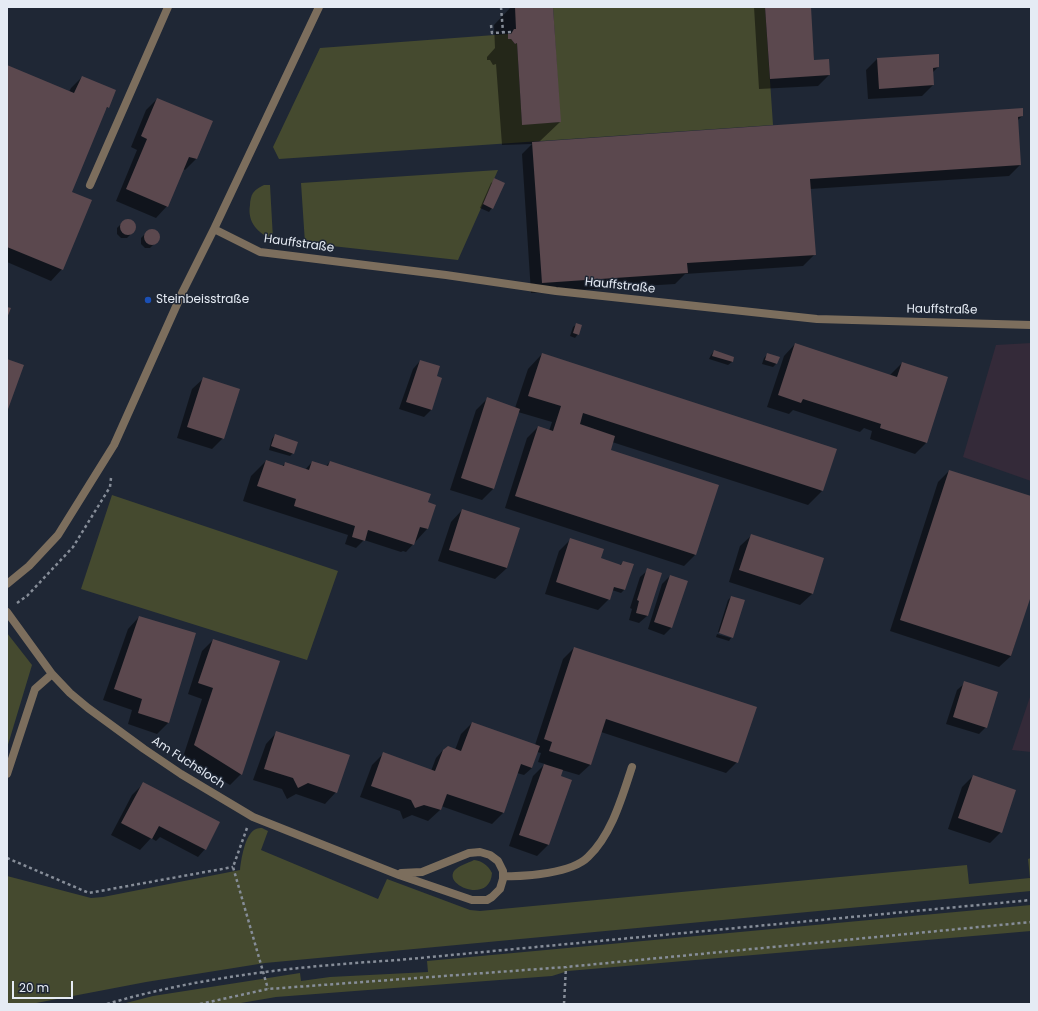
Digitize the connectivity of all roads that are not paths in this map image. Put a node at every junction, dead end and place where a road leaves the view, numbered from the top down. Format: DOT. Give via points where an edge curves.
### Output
graph roads {
  1 [pos="168,7"];
  2 [pos="319,7"];
  3 [pos="90,186"];
  4 [pos="214,229"];
  5 [pos="1031,325"];
  6 [pos="7,584"];
  7 [pos="7,612"];
  8 [pos="52,674"];
  9 [pos="632,767"];
  10 [pos="7,774"];
  11 [pos="399,875"];
  12 [pos="503,876"];
  1 -- 3 [label="street"];
  2 -- 4 [label="street"];
  4 -- 5 [label="street, Hauffstraße" via="260,252 446,274 556,291 817,319"];
  4 -- 6 [label="street" via="183,291 114,445 58,534 29,566"];
  7 -- 8 [label="street, Am Fuchsloch"];
  8 -- 10 [label="street" via="35,689"];
  8 -- 11 [label="street, Am Fuchsloch" via="88,708 144,749 252,817"];
  9 -- 12 [label="street" via="614,819 588,858 573,867 536,875"];
  11 -- 12 [label="street, Am Fuchsloch" via="422,872 464,854 480,852 498,861"];
  11 -- 12 [label="street, Am Fuchsloch" via="479,901 487,900 497,893"];
}
